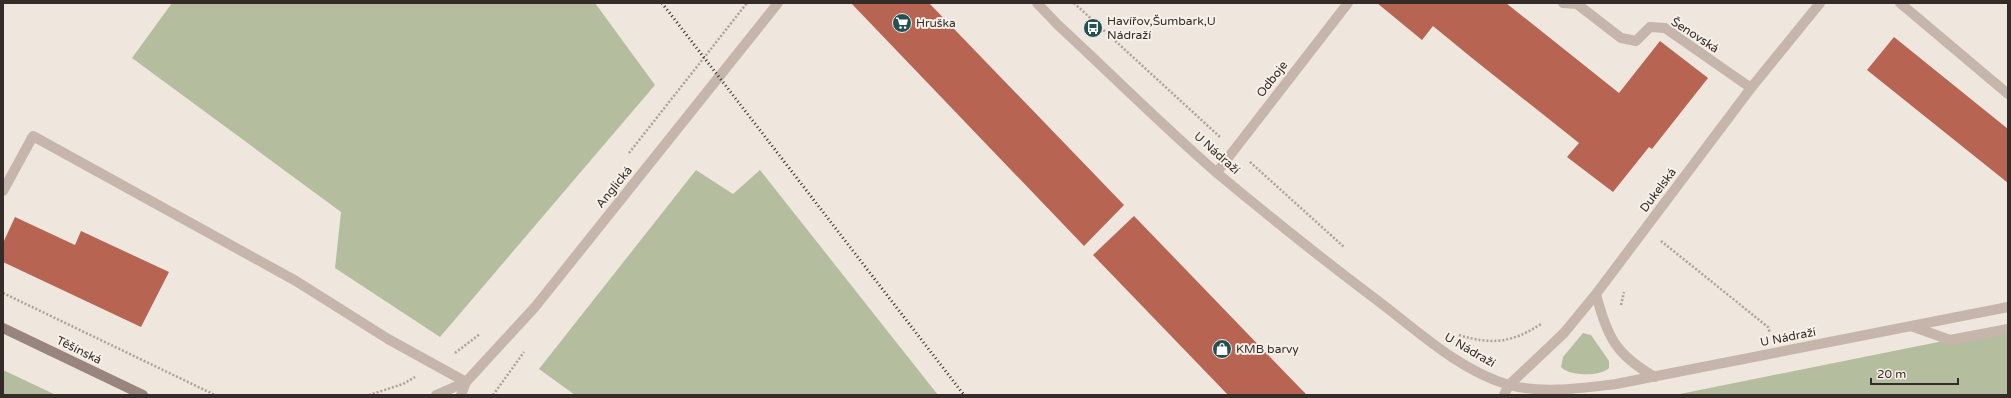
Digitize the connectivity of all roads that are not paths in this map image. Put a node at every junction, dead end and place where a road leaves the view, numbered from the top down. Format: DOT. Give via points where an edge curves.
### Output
graph roads {
  1 [pos="778,3"];
  2 [pos="1037,3"];
  3 [pos="1348,3"];
  4 [pos="1563,3"];
  5 [pos="1820,3"];
  6 [pos="1900,3"];
  7 [pos="1751,88"];
  8 [pos="2008,94"];
  9 [pos="1217,172"];
  10 [pos="3,191"];
  11 [pos="1596,294"];
  12 [pos="2008,307"];
  13 [pos="1911,326"];
  14 [pos="3,328"];
  15 [pos="2008,329"];
  16 [pos="1655,377"];
  17 [pos="466,382"];
  18 [pos="1510,385"];
  19 [pos="143,395"];
  20 [pos="436,395"];
  21 [pos="461,395"];
  22 [pos="1504,395"];
  1 -- 17 [label="street, Anglická" via="535,307"];
  2 -- 9 [label="street, U Nádraží"];
  3 -- 9 [label="street, Odboje"];
  4 -- 7 [label="street, Šenovská" via="1577,4 1621,38 1636,41 1650,26 1664,28"];
  5 -- 7 [label="street, Dukelská"];
  6 -- 8 [label="street"];
  7 -- 11 [label="street, Dukelská"];
  9 -- 18 [label="street, U Nádraží" via="1340,273 1447,354 1477,371"];
  10 -- 17 [label="street" via="33,136 296,281 388,338"];
  11 -- 16 [label="street" via="1609,336 1622,354"];
  11 -- 18 [label="street, Dukelská" via="1564,333"];
  12 -- 13 [label="street, U Nádraží"];
  13 -- 15 [label="street" via="1950,340"];
  13 -- 16 [label="street, U Nádraží"];
  14 -- 19 [label="main road, Těšínská"];
  16 -- 18 [label="street, U Nádraží" via="1577,388 1542,389"];
  17 -- 20 [label="street, Anglická"];
  17 -- 21 [label="street, Anglická"];
  18 -- 22 [label="street, Dukelská"];
}
